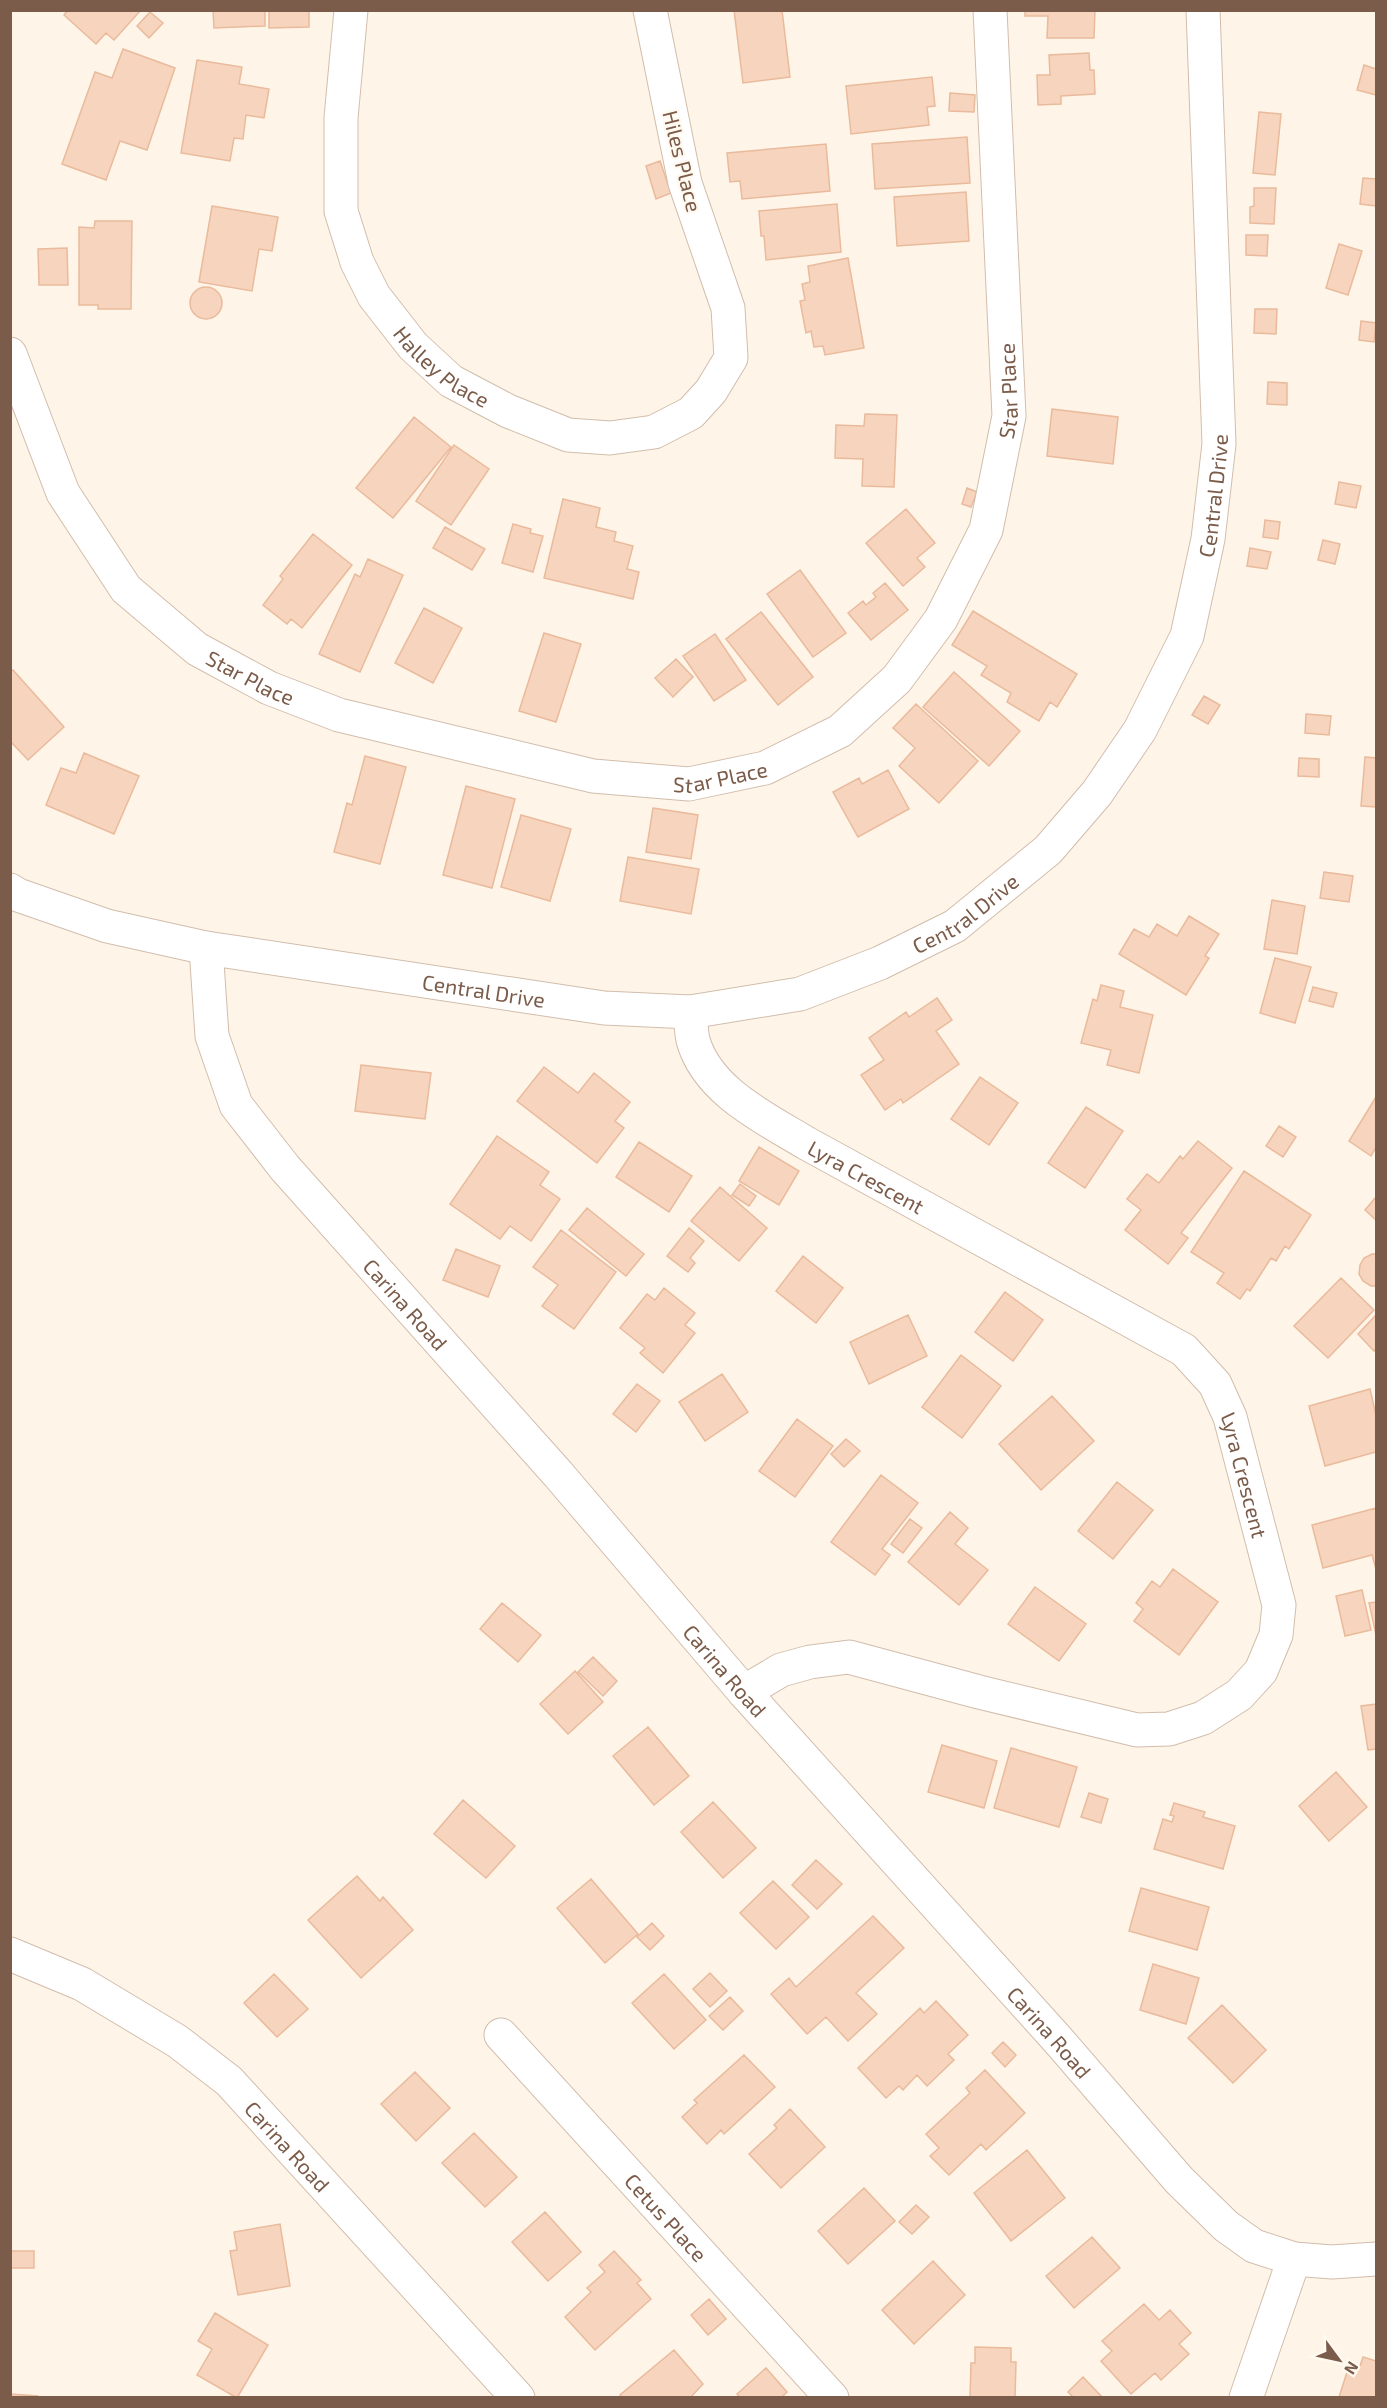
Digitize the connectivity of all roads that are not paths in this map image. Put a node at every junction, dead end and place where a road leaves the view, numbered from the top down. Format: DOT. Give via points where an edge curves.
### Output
graph roads {
  1 [pos="351,10"];
  2 [pos="650,10"];
  3 [pos="990,10"];
  4 [pos="1203,10"];
  5 [pos="728,308"];
  6 [pos="10,354"];
  7 [pos="10,890"];
  8 [pos="206,948"];
  9 [pos="690,1012"];
  10 [pos="744,1692"];
  11 [pos="10,1954"];
  12 [pos="501,2035"];
  13 [pos="1294,2259"];
  14 [pos="1377,2259"];
  15 [pos="518,2397"];
  16 [pos="832,2397"];
  17 [pos="1246,2397"];
  1 -- 5 [label="street, Halley Place" via="341,118 341,211 357,262 374,296 413,346 451,381 508,411 568,435 610,438 654,432 690,413 711,391 731,358"];
  2 -- 5 [label="street, Hiles Place" via="685,183"];
  3 -- 6 [label="street, Star Place" via="1009,416 986,530 941,619 897,679 840,731 765,768 689,784 593,776 339,715 269,688 197,649 126,589 63,493"];
  4 -- 9 [label="street, Central Drive" via="1219,444 1208,539 1188,636 1140,730 1097,793 1048,850 955,926 880,963 800,994"];
  7 -- 8 [label="street, Central Drive" via="106,926"];
  8 -- 9 [label="street, Central Drive" via="604,1008"];
  8 -- 10 [label="street, Carina Road" via="212,1036 236,1105 285,1168 558,1474"];
  9 -- 10 [label="street, Lyra Crescent" via="693,1040 703,1061 720,1084 747,1107 1184,1350 1215,1384 1230,1417 1279,1605 1276,1635 1261,1671 1239,1695 1203,1718 1169,1729 1137,1730 849,1657 781,1670"];
  10 -- 13 [label="street, Carina Road" via="1179,2180 1226,2226 1254,2246"];
  11 -- 15 [label="street, Carina Road" via="82,1984 177,2041 230,2081"];
  12 -- 16 [label="street, Cetus Place"];
  13 -- 14 [label="street, Carina Road"];
  13 -- 17 [label="street"];
}
